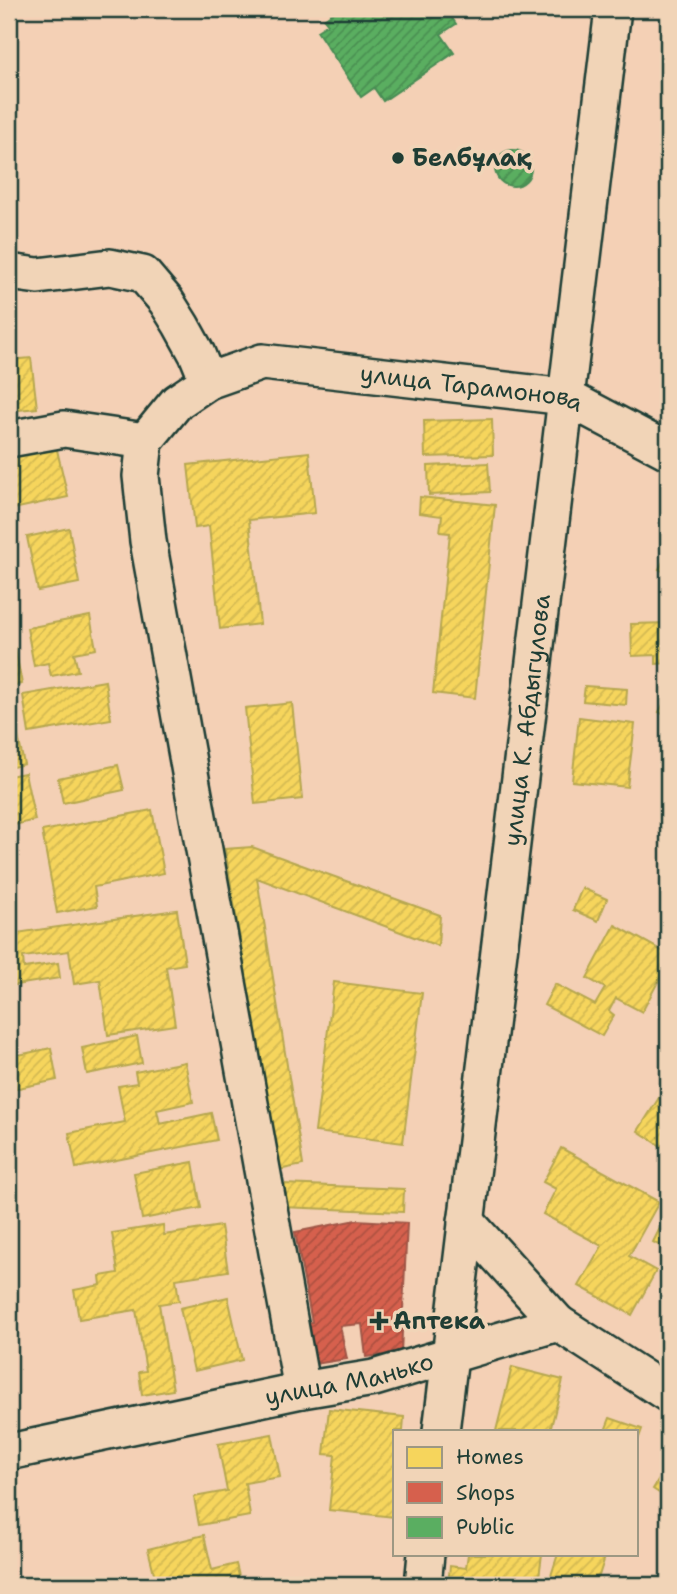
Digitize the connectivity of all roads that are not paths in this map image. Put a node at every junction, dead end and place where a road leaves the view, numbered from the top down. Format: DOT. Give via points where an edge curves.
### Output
graph roads {
  1 [pos="613,9"];
  2 [pos="9,272"];
  3 [pos="208,381"];
  4 [pos="566,397"];
  5 [pos="9,439"];
  6 [pos="145,441"];
  7 [pos="668,452"];
  8 [pos="466,1221"];
  9 [pos="558,1323"];
  10 [pos="450,1356"];
  11 [pos="302,1390"];
  12 [pos="668,1394"];
  13 [pos="441,1430"];
  14 [pos="9,1452"];
  15 [pos="426,1556"];
  16 [pos="423,1585"];
  1 -- 4 [label="street, улица К. Абдыгулова"];
  2 -- 3 [label="street" via="38,276 110,267 143,274 181,325"];
  3 -- 4 [label="street, улица Тарамонова" via="262,362"];
  3 -- 6 [label="street" via="177,402"];
  4 -- 7 [label="street, улица Тарамонова"];
  4 -- 8 [label="street, улица К. Абдыгулова"];
  5 -- 6 [label="street" via="64,429"];
  6 -- 11 [label="street" via="141,476 148,541"];
  8 -- 9 [label="street"];
  8 -- 10 [label="street, улица К. Абдыгулова"];
  9 -- 10 [label="street, улица Манько"];
  9 -- 12 [label="street"];
  10 -- 11 [label="street, улица Манько" via="374,1378"];
  10 -- 13 [label="street, улица К. Абдыгулова"];
  11 -- 14 [label="street, улица Манько"];
  15 -- 16 [label="street"];
}
